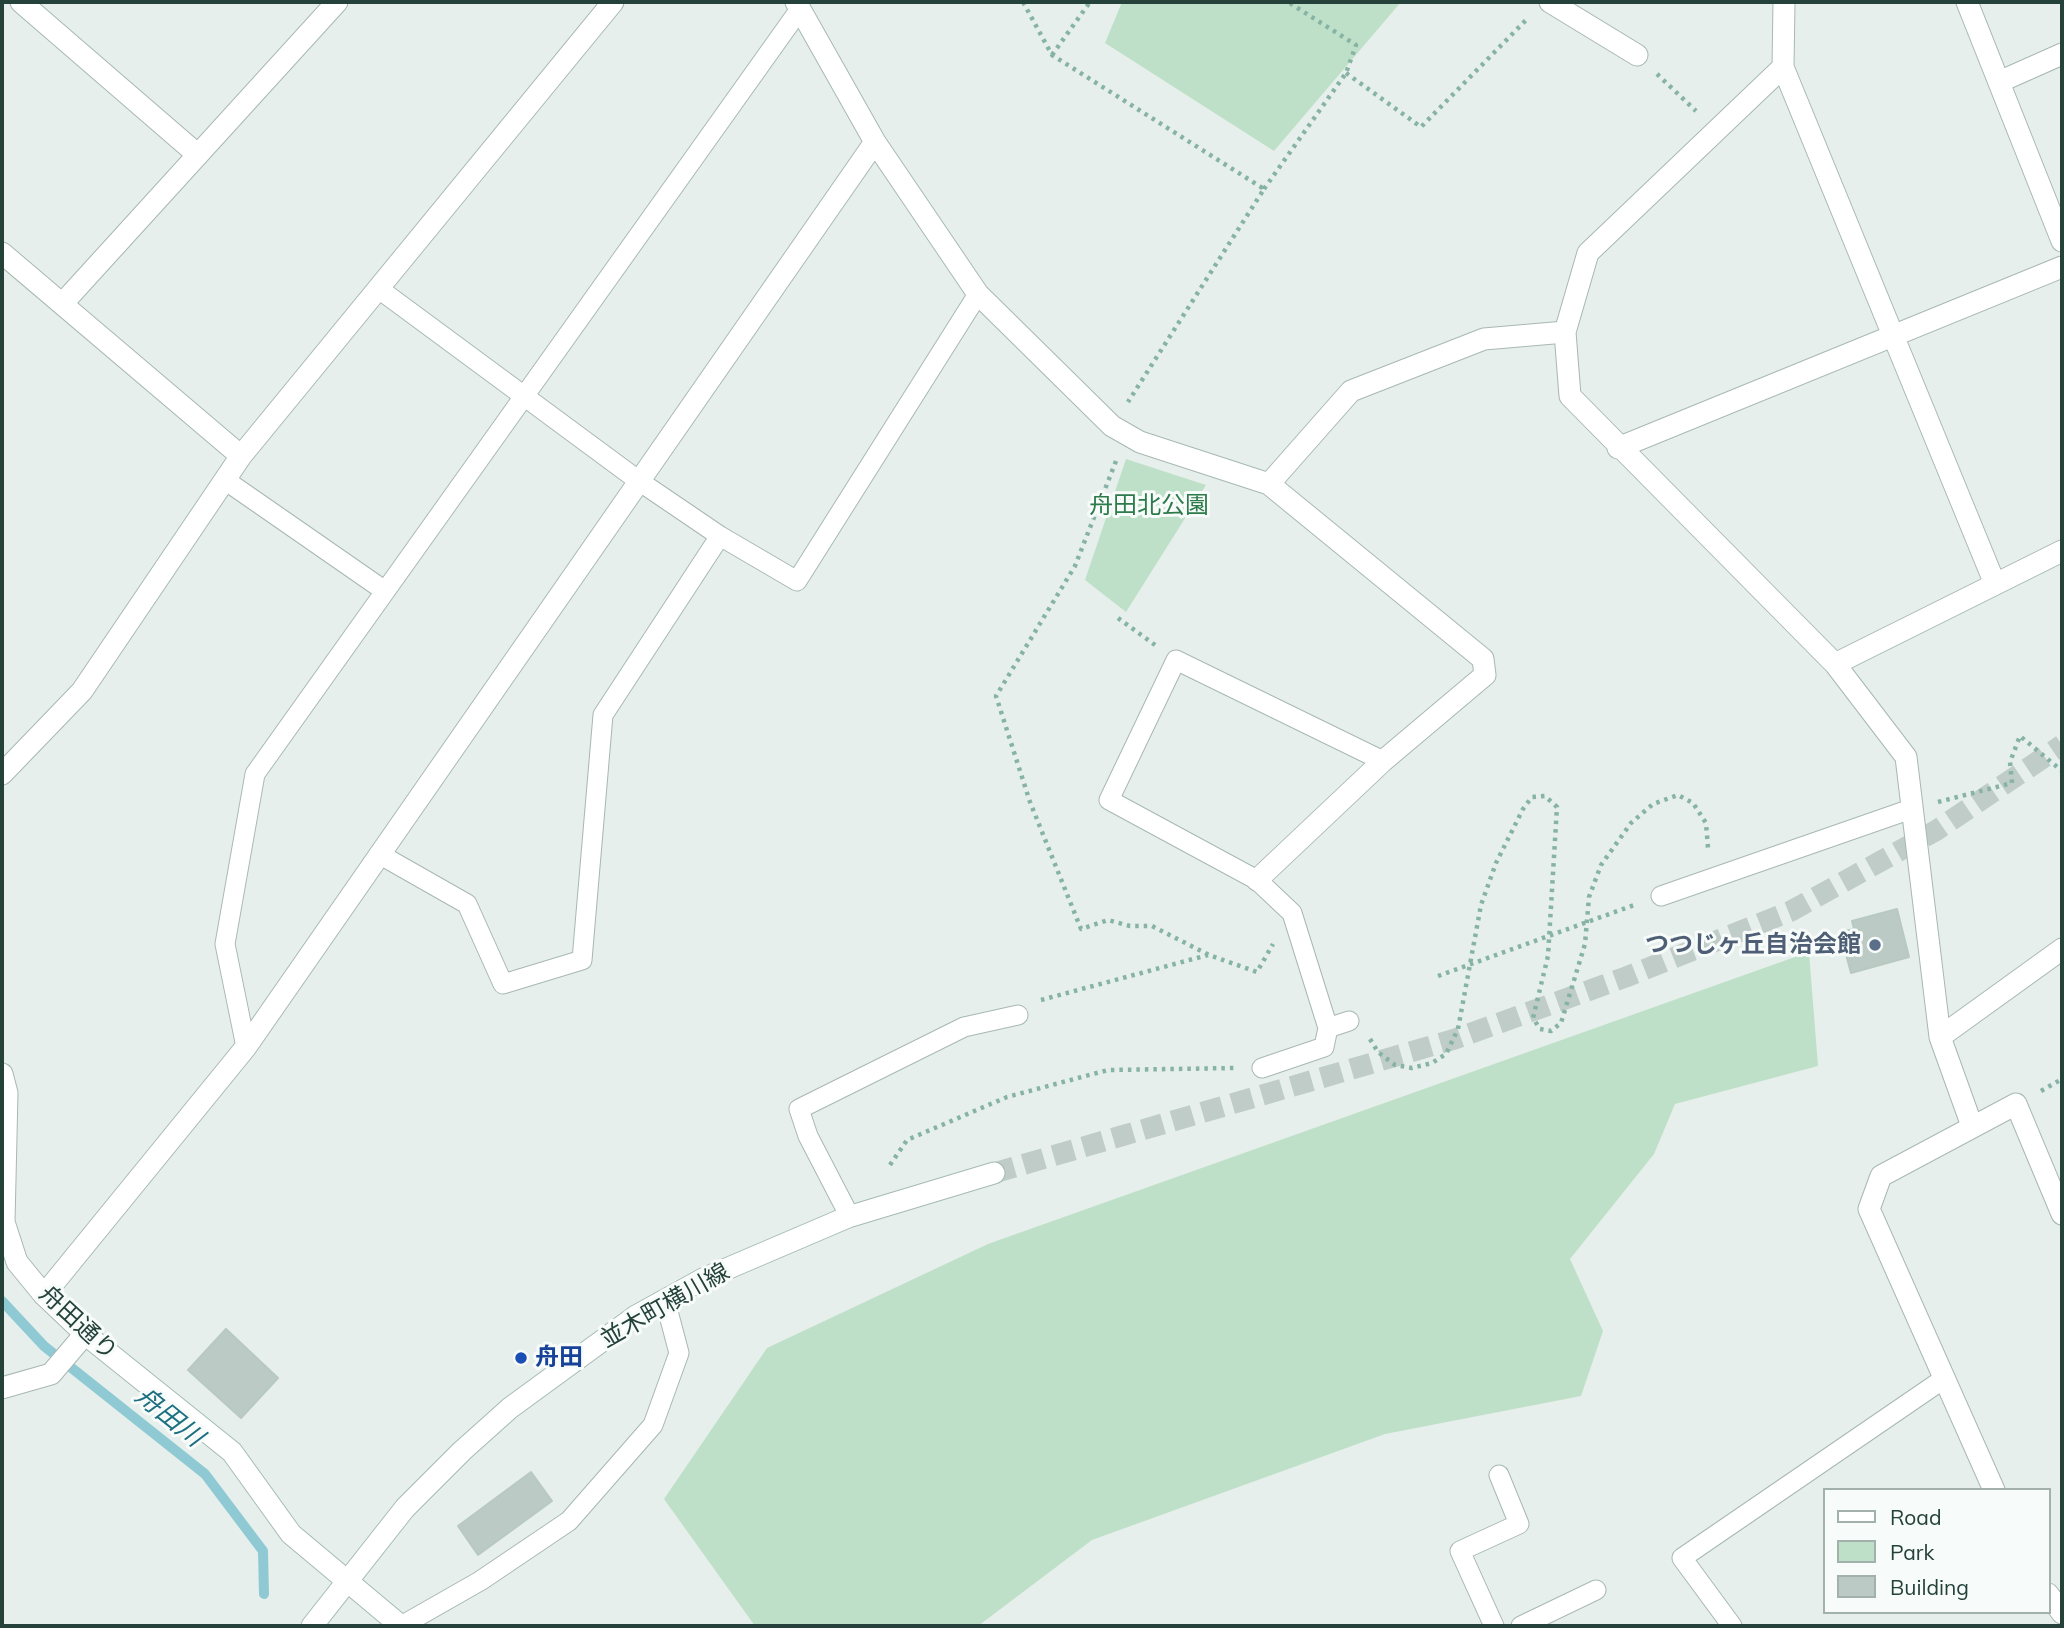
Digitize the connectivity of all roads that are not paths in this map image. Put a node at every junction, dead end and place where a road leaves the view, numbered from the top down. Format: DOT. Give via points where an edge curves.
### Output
graph roads {
  1 [pos="21,2"];
  2 [pos="613,2"];
  3 [pos="1784,2"];
  4 [pos="1967,2"];
  5 [pos="329,4"];
  6 [pos="798,5"];
  7 [pos="1542,7"];
  8 [pos="2062,54"];
  9 [pos="1637,55"];
  10 [pos="1783,67"];
  11 [pos="1999,82"];
  12 [pos="875,142"];
  13 [pos="198,155"];
  14 [pos="2062,241"];
  15 [pos="2,253"];
  16 [pos="2062,267"];
  17 [pos="379,289"];
  18 [pos="978,294"];
  19 [pos="63,303"];
  20 [pos="1565,332"];
  21 [pos="1893,335"];
  22 [pos="522,397"];
  23 [pos="1618,448"];
  24 [pos="241,457"];
  25 [pos="225,480"];
  26 [pos="639,481"];
  27 [pos="1269,484"];
  28 [pos="720,536"];
  29 [pos="2062,551"];
  30 [pos="1995,583"];
  31 [pos="385,591"];
  32 [pos="1835,664"];
  33 [pos="1383,761"];
  34 [pos="2,774"];
  35 [pos="1911,808"];
  36 [pos="379,854"];
  37 [pos="1257,880"];
  38 [pos="1661,896"];
  39 [pos="2062,949"];
  40 [pos="1018,1015"];
  41 [pos="1357,1027"];
  42 [pos="1328,1028"];
  43 [pos="1940,1037"];
  44 [pos="246,1047"];
  45 [pos="1262,1068"];
  46 [pos="2,1074"];
  47 [pos="1972,1126"];
  48 [pos="994,1174"];
  49 [pos="2062,1214"];
  50 [pos="850,1217"];
  51 [pos="44,1295"];
  52 [pos="665,1300"];
  53 [pos="82,1338"];
  54 [pos="1945,1378"];
  55 [pos="2,1388"];
  56 [pos="1499,1475"];
  57 [pos="1993,1488"];
  58 [pos="348,1582"];
  59 [pos="1596,1590"];
  60 [pos="2050,1597"];
  61 [pos="2062,1613"];
  62 [pos="312,1626"];
  63 [pos="401,1626"];
  64 [pos="1494,1626"];
  65 [pos="1521,1626"];
  66 [pos="1732,1626"];
  1 -- 13 [label="street"];
  2 -- 17 [label="street"];
  3 -- 10 [label="street"];
  4 -- 11 [label="street"];
  5 -- 13 [label="street"];
  6 -- 12 [label="street"];
  6 -- 22 [label="lane"];
  7 -- 9 [label="street"];
  8 -- 11 [label="street"];
  10 -- 20 [label="street" via="1588,253"];
  10 -- 21 [label="street"];
  11 -- 14 [label="street"];
  12 -- 18 [label="street"];
  12 -- 26 [label="street"];
  13 -- 19 [label="street"];
  15 -- 19 [label="street"];
  16 -- 21 [label="street"];
  17 -- 22 [label="lane"];
  17 -- 24 [label="street"];
  18 -- 27 [label="street" via="1119,430 1140,442"];
  18 -- 28 [label="lane" via="797,582"];
  19 -- 24 [label="street"];
  20 -- 23 [label="street" via="1570,396"];
  20 -- 27 [label="street" via="1484,339 1351,391"];
  21 -- 23 [label="street"];
  21 -- 30 [label="street"];
  22 -- 26 [label="lane"];
  22 -- 31 [label="lane"];
  23 -- 32 [label="street"];
  24 -- 25 [label="street"];
  25 -- 31 [label="lane"];
  25 -- 34 [label="street" via="82,691"];
  26 -- 28 [label="lane"];
  26 -- 36 [label="street"];
  27 -- 33 [label="street" via="1483,659 1485,676"];
  28 -- 36 [label="lane" via="603,715 582,960 503,984 467,904"];
  29 -- 30 [label="street"];
  30 -- 32 [label="street"];
  31 -- 44 [label="lane" via="255,774 225,944"];
  32 -- 35 [label="street" via="1906,757"];
  33 -- 37 [label="street"];
  33 -- 37 [label="lane" via="1176,660 1109,800"];
  35 -- 38 [label="lane"];
  35 -- 43 [label="street"];
  36 -- 44 [label="street"];
  37 -- 42 [label="lane" via="1292,913"];
  39 -- 43 [label="street"];
  40 -- 50 [label="lane" via="964,1027 799,1109"];
  41 -- 42 [label="lane"];
  42 -- 45 [label="lane" via="1324,1047"];
  43 -- 47 [label="street"];
  44 -- 51 [label="street"];
  46 -- 51 [label="street, 舟田通り" via="8,1105 4,1222 17,1262"];
  47 -- 49 [label="street" via="2016,1104"];
  47 -- 54 [label="street" via="1881,1176 1869,1209"];
  48 -- 50 [label="street, 並木町横川線"];
  50 -- 52 [label="street, 並木町横川線" via="703,1279"];
  51 -- 53 [label="street, 舟田通り"];
  52 -- 58 [label="street, 並木町横川線" via="510,1408 405,1508"];
  52 -- 63 [label="lane" via="679,1353 653,1425 569,1521 480,1581"];
  53 -- 55 [label="street" via="51,1374"];
  53 -- 58 [label="street, 舟田通り" via="232,1452 291,1534"];
  54 -- 57 [label="street"];
  54 -- 66 [label="lane" via="1682,1558"];
  56 -- 64 [label="lane" via="1519,1524 1460,1551"];
  58 -- 62 [label="street, 並木町横川線"];
  58 -- 63 [label="street, 舟田通り"];
  59 -- 65 [label="lane"];
  60 -- 61 [label="street"];
}
